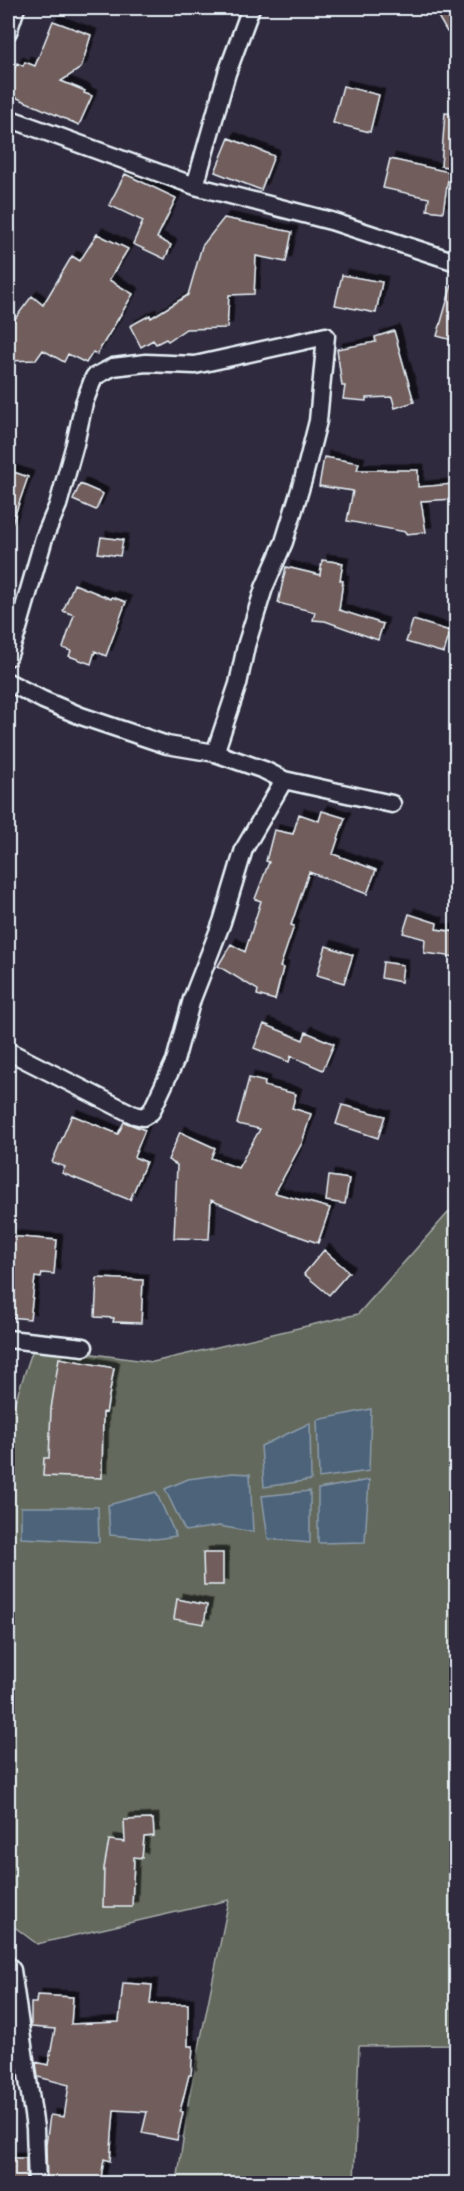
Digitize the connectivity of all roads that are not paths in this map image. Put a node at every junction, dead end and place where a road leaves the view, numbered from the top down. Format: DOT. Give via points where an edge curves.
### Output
graph roads {
  1 [pos="16,8"];
  2 [pos="251,8"];
  3 [pos="8,32"];
  4 [pos="8,118"];
  5 [pos="195,186"];
  6 [pos="456,262"];
  7 [pos="8,657"];
  8 [pos="8,682"];
  9 [pos="215,753"];
  10 [pos="284,780"];
  11 [pos="392,804"];
  12 [pos="8,1051"];
  13 [pos="8,1339"];
  14 [pos="84,1347"];
  15 [pos="8,1965"];
  16 [pos="37,2184"];
  1 -- 3 [label="street"];
  2 -- 5 [label="street" via="227,73"];
  4 -- 5 [label="street"];
  5 -- 6 [label="street" via="331,221"];
  7 -- 9 [label="street" via="58,505 94,377 113,367 195,364 326,336 318,421 303,480 284,542 264,588"];
  8 -- 9 [label="street" via="81,716 167,745"];
  9 -- 10 [label="street"];
  10 -- 11 [label="street"];
  10 -- 12 [label="street" via="244,849 222,922 192,999 175,1061 151,1112 143,1117 134,1115"];
  13 -- 14 [label="street"];
  15 -- 16 [label="street" via="12,1970 35,2128"];
}
